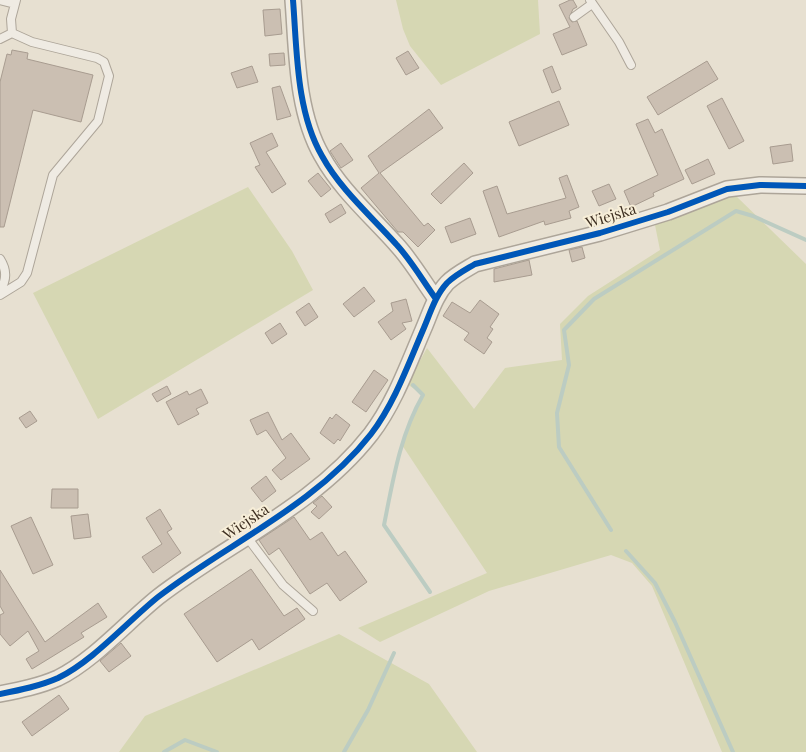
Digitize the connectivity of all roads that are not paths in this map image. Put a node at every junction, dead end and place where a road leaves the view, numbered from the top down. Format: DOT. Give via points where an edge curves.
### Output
graph roads {
  1 [pos="0,0"];
  2 [pos="293,0"];
  3 [pos="15,2"];
  4 [pos="591,2"];
  5 [pos="574,17"];
  6 [pos="12,33"];
  7 [pos="0,39"];
  8 [pos="631,65"];
  9 [pos="806,186"];
  10 [pos="0,259"];
  11 [pos="0,290"];
  12 [pos="0,295"];
  13 [pos="436,299"];
  14 [pos="246,537"];
  15 [pos="313,611"];
  16 [pos="0,694"];
  1 -- 3 [label="lane"];
  2 -- 13 [label="street" via="304,101 309,125 322,157 398,246"];
  3 -- 6 [label="lane"];
  4 -- 5 [label="lane"];
  4 -- 8 [label="lane"];
  6 -- 7 [label="lane"];
  6 -- 12 [label="lane" via="32,42 97,58 104,62 109,76 98,121 53,175 27,273 21,282"];
  9 -- 13 [label="street, Wiejska" via="760,184 728,189 600,233 475,264 459,273"];
  10 -- 11 [label="lane" via="6,275"];
  13 -- 14 [label="street, Wiejska" via="396,393 371,434 342,466 301,500"];
  14 -- 15 [label="lane" via="283,585"];
  14 -- 16 [label="street, Wiejska" via="159,596 75,668 58,678"];
}
